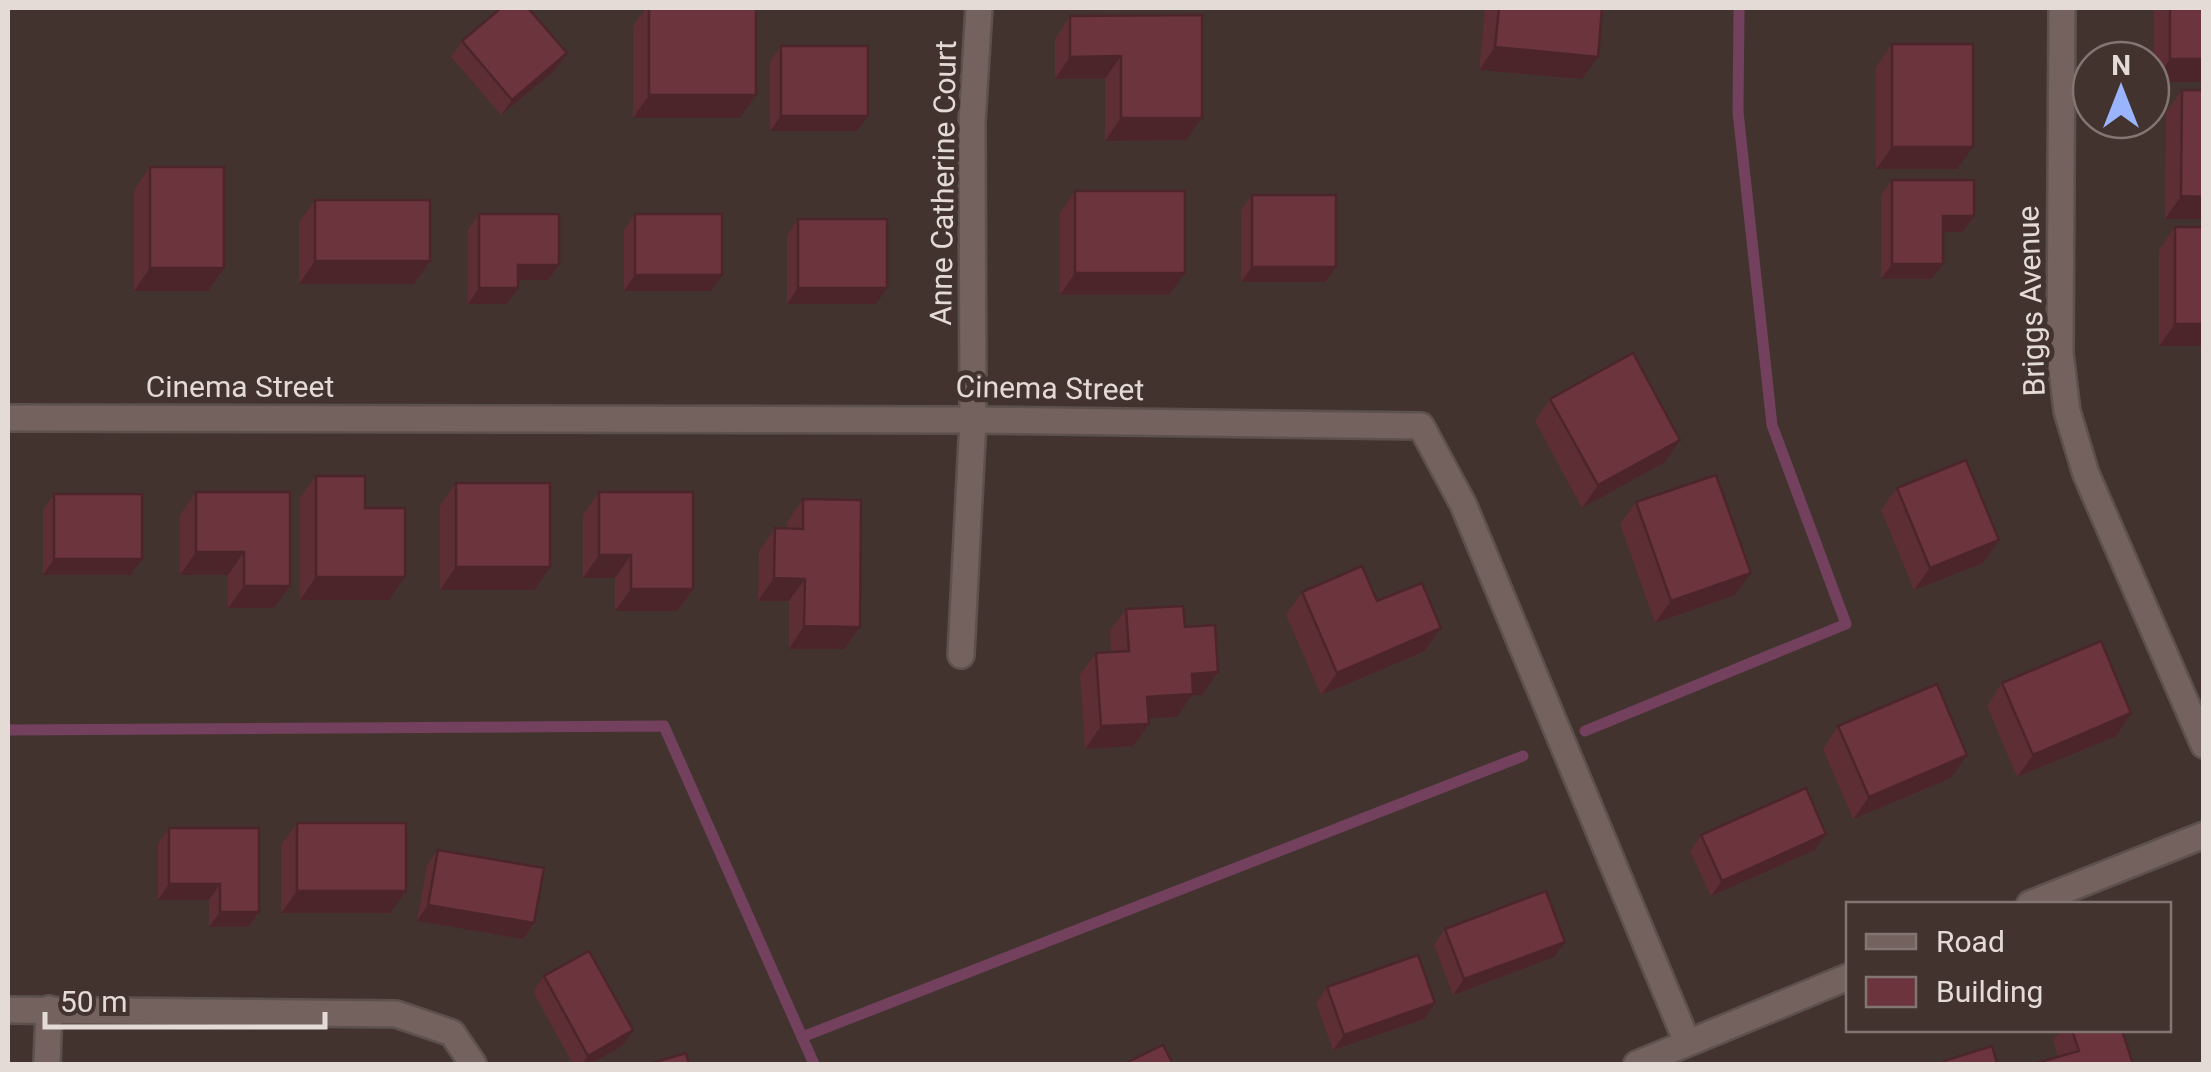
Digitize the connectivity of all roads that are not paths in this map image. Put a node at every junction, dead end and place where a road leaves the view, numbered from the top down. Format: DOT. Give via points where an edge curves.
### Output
graph roads {
  1 [pos="978,8"];
  2 [pos="2062,8"];
  3 [pos="8,418"];
  4 [pos="973,420"];
  5 [pos="962,655"];
  6 [pos="2204,746"];
  7 [pos="2204,834"];
  8 [pos="2035,902"];
  9 [pos="1846,978"];
  10 [pos="8,1010"];
  11 [pos="48,1010"];
  12 [pos="1686,1042"];
  13 [pos="47,1064"];
  14 [pos="473,1064"];
  15 [pos="1637,1064"];
  1 -- 4 [label="street, Anne Catherine Court"];
  2 -- 6 [label="street, Briggs Avenue" via="2060,352 2067,411 2086,474"];
  3 -- 4 [label="street, Cinema Street"];
  4 -- 5 [label="street, Anne Catherine Court"];
  4 -- 12 [label="street, Cinema Street" via="1420,426 1463,504"];
  7 -- 8 [label="street"];
  9 -- 12 [label="street"];
  10 -- 11 [label="street"];
  11 -- 13 [label="street"];
  11 -- 14 [label="street" via="396,1014 452,1033"];
  12 -- 15 [label="street"];
}
